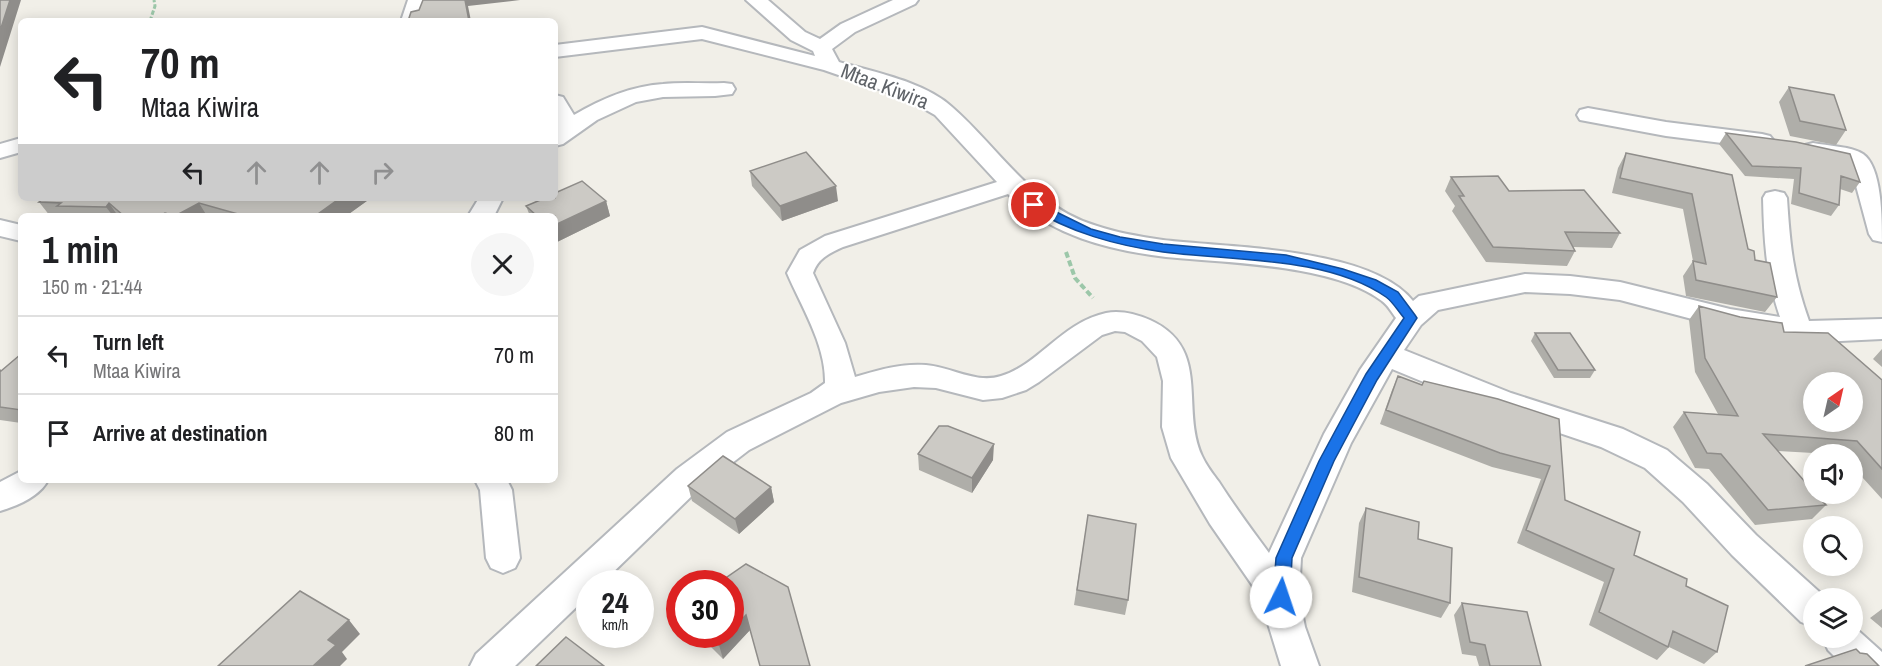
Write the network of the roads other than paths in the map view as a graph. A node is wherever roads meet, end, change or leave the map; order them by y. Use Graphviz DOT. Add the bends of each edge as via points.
graph roads {
  1 [pos="418,0"];
  2 [pos="756,0"];
  3 [pos="908,0"];
  4 [pos="412,18"];
  5 [pos="558,51"];
  6 [pos="826,56"];
  7 [pos="724,88"];
  8 [pos="558,108"];
  9 [pos="1588,115"];
  10 [pos="558,133"];
  11 [pos="558,136"];
  12 [pos="18,146"];
  13 [pos="0,151"];
  14 [pos="1015,185"];
  15 [pos="1775,198"];
  16 [pos="0,228"];
  17 [pos="18,232"];
  18 [pos="1882,234"];
  19 [pos="1411,318"];
  20 [pos="1882,329"];
  21 [pos="1809,331"];
  22 [pos="1387,355"];
  23 [pos="1846,355"];
  24 [pos="833,394"];
  25 [pos="27,483"];
  26 [pos="492,483"];
  27 [pos="0,498"];
  28 [pos="503,558"];
  29 [pos="1281,597"];
  30 [pos="1803,601"];
  31 [pos="1851,648"];
  32 [pos="489,666"];
  33 [pos="1300,666"];
  34 [pos="1870,666"];
  1 -- 4 [label="street"];
  2 -- 6 [label="street"];
  3 -- 6 [label="street" via="848,28"];
  5 -- 6 [label="street" via="702,33"];
  6 -- 14 [label="street, Mtaa Kiwira" via="943,110"];
  7 -- 11 [label="street" via="653,91 622,100"];
  8 -- 10 [label="street" via="562,115"];
  9 -- 18 [label="street" via="1854,158 1862,164"];
  12 -- 13 [label="street"];
  14 -- 19 [label="street, Mtaa Kiwira" via="1034,205 1087,232 1163,248 1286,259 1338,272 1393,295"];
  14 -- 24 [label="street" via="820,248 803,263 800,273 839,364 840,384"];
  15 -- 21 [label="street" via="1783,286"];
  16 -- 17 [label="street"];
  19 -- 21 [label="street" via="1430,303 1451,297 1536,284 1620,291 1730,319"];
  19 -- 22 [label="street"];
  20 -- 21 [label="street"];
  21 -- 23 [label="street"];
  22 -- 29 [label="street" via="1335,443 1309,499 1284,558"];
  22 -- 30 [label="street" via="1500,401 1612,438 1656,459"];
  24 -- 29 [label="street" via="893,377 927,376 983,390 1006,386 1082,334 1106,323 1124,322 1144,329 1159,339 1172,357 1179,385 1178,426 1186,456"];
  24 -- 32 [label="street" via="718,455"];
  25 -- 27 [label="street"];
  26 -- 28 [label="street"];
  29 -- 33 [label="street"];
  31 -- 34 [label="street"];
}
